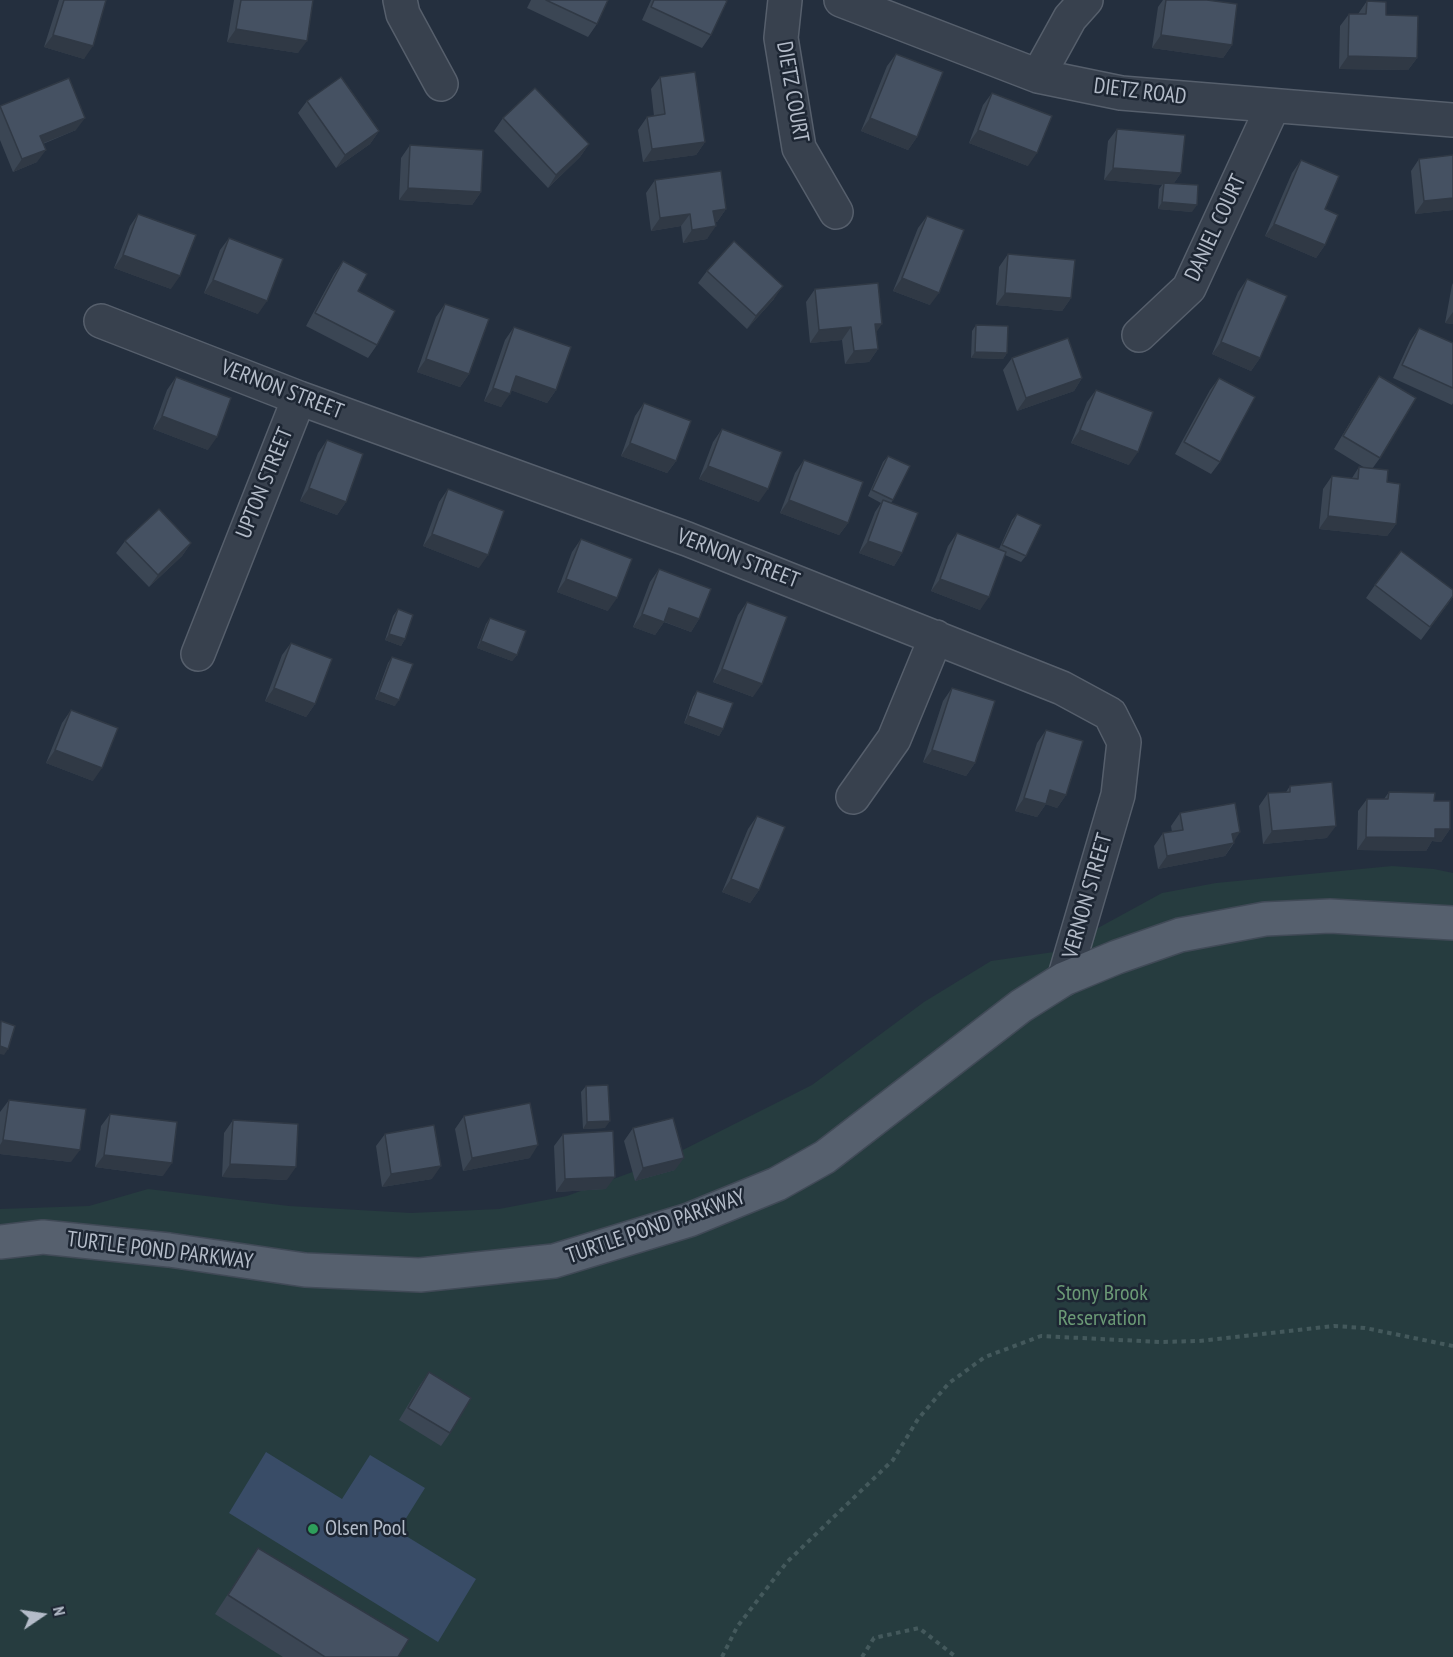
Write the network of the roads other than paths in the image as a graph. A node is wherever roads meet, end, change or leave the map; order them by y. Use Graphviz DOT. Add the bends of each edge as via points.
graph roads {
  1 [pos="400,0"];
  2 [pos="785,0"];
  3 [pos="841,0"];
  4 [pos="1086,0"];
  5 [pos="1038,76"];
  6 [pos="441,84"];
  7 [pos="1273,106"];
  8 [pos="1453,120"];
  9 [pos="836,212"];
  10 [pos="101,321"];
  11 [pos="1139,335"];
  12 [pos="299,398"];
  13 [pos="936,637"];
  14 [pos="198,654"];
  15 [pos="853,797"];
  16 [pos="1453,923"];
  17 [pos="1064,979"];
  18 [pos="0,1242"];
  1 -- 6 [label="street" via="403,14"];
  2 -- 9 [label="street, DIETZ COURT" via="780,38 799,148"];
  3 -- 5 [label="street, DIETZ ROAD"];
  4 -- 5 [label="street" via="1070,18"];
  5 -- 7 [label="street, DIETZ ROAD" via="1120,93"];
  7 -- 8 [label="street, DIETZ ROAD"];
  7 -- 11 [label="street, DANIEL COURT" via="1189,288"];
  10 -- 12 [label="street, VERNON STREET"];
  12 -- 13 [label="street, VERNON STREET" via="687,539"];
  12 -- 14 [label="street, UPTON STREET"];
  13 -- 15 [label="street" via="894,739"];
  13 -- 17 [label="street, VERNON STREET" via="1062,688 1110,714 1124,742 1118,795"];
  16 -- 17 [label="main road, TURTLE POND PARKWAY" via="1330,916 1265,919 1180,936"];
  17 -- 18 [label="main road, TURTLE POND PARKWAY" via="1021,1006 825,1157 777,1184 688,1220 554,1261 420,1275 305,1270 169,1250 44,1238"];
}
